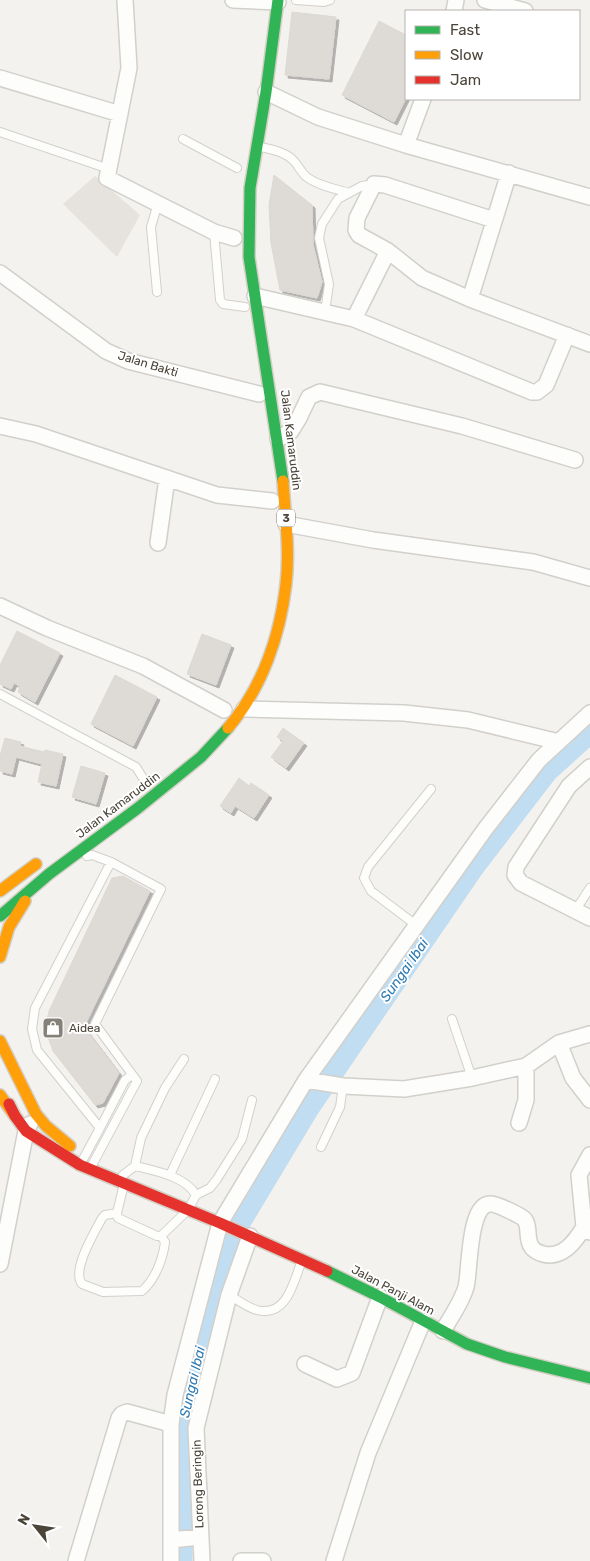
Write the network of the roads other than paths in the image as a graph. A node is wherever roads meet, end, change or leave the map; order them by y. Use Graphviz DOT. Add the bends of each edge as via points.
graph roads {
  1 [pos="125,0"];
  2 [pos="233,0"];
  3 [pos="296,0"];
  4 [pos="330,0"];
  5 [pos="484,0"];
  6 [pos="278,1"];
  7 [pos="260,5"];
  8 [pos="521,10"];
  9 [pos="0,78"];
  10 [pos="266,92"];
  11 [pos="422,100"];
  12 [pos="120,114"];
  13 [pos="0,132"];
  14 [pos="183,139"];
  15 [pos="406,145"];
  16 [pos="257,147"];
  17 [pos="238,163"];
  18 [pos="109,169"];
  19 [pos="506,181"];
  20 [pos="236,182"];
  21 [pos="374,184"];
  22 [pos="349,193"];
  23 [pos="590,198"];
  24 [pos="158,204"];
  25 [pos="496,212"];
  26 [pos="214,232"];
  27 [pos="236,243"];
  28 [pos="388,251"];
  29 [pos="0,274"];
  30 [pos="157,292"];
  31 [pos="470,299"];
  32 [pos="250,301"];
  33 [pos="325,312"];
  34 [pos="354,319"];
  35 [pos="567,335"];
  36 [pos="590,344"];
  37 [pos="259,394"];
  38 [pos="263,423"];
  39 [pos="0,426"];
  40 [pos="278,439"];
  41 [pos="575,460"];
  42 [pos="167,478"];
  43 [pos="272,500"];
  44 [pos="286,524"];
  45 [pos="158,543"];
  46 [pos="590,578"];
  47 [pos="0,606"];
  48 [pos="0,694"];
  49 [pos="224,709"];
  50 [pos="244,709"];
  51 [pos="590,713"];
  52 [pos="558,742"];
  53 [pos="590,767"];
  54 [pos="145,783"];
  55 [pos="431,789"];
  56 [pos="46,857"];
  57 [pos="66,862"];
  58 [pos="111,862"];
  59 [pos="48,874"];
  60 [pos="590,888"];
  61 [pos="0,891"];
  62 [pos="575,911"];
  63 [pos="0,916"];
  64 [pos="590,918"];
  65 [pos="416,925"];
  66 [pos="0,957"];
  67 [pos="452,1019"];
  68 [pos="590,1034"];
  69 [pos="0,1041"];
  70 [pos="559,1043"];
  71 [pos="184,1059"];
  72 [pos="526,1066"];
  73 [pos="132,1075"];
  74 [pos="472,1078"];
  75 [pos="215,1079"];
  76 [pos="307,1080"];
  77 [pos="0,1085"];
  78 [pos="342,1086"];
  79 [pos="0,1095"];
  80 [pos="252,1100"];
  81 [pos="590,1100"];
  82 [pos="36,1114"];
  83 [pos="14,1116"];
  84 [pos="519,1123"];
  85 [pos="100,1128"];
  86 [pos="26,1131"];
  87 [pos="321,1148"];
  88 [pos="590,1155"];
  89 [pos="88,1162"];
  90 [pos="136,1166"];
  91 [pos="170,1175"];
  92 [pos="123,1179"];
  93 [pos="196,1196"];
  94 [pos="188,1210"];
  95 [pos="117,1213"];
  96 [pos="220,1223"];
  97 [pos="587,1230"];
  98 [pos="161,1236"];
  99 [pos="250,1236"];
  100 [pos="302,1259"];
  101 [pos="0,1264"];
  102 [pos="229,1295"];
  103 [pos="380,1296"];
  104 [pos="422,1321"];
  105 [pos="443,1331"];
  106 [pos="305,1364"];
  107 [pos="590,1378"];
  108 [pos="171,1424"];
  109 [pos="196,1538"];
  110 [pos="173,1540"];
  111 [pos="76,1561"];
  112 [pos="171,1561"];
  113 [pos="202,1561"];
  114 [pos="241,1561"];
  115 [pos="263,1561"];
  116 [pos="334,1561"];
  1 -- 12 [label="street" via="129,68"];
  2 -- 7 [label="street"];
  3 -- 4 [label="lane"];
  5 -- 8 [label="street"];
  6 -- 7 [label="street"];
  6 -- 10 [label="main road, Jalan Kamaruddin / 3"];
  9 -- 12 [label="street"];
  10 -- 15 [label="street" via="318,117"];
  10 -- 16 [label="main road, Jalan Kamaruddin / 3"];
  11 -- 15 [label="street"];
  12 -- 18 [label="street"];
  13 -- 18 [label="lane"];
  14 -- 17 [label="lane"];
  15 -- 19 [label="street"];
  16 -- 22 [label="lane" via="284,154 309,180"];
  16 -- 32 [label="main road, Jalan Kamaruddin / 3" via="250,188"];
  17 -- 20 [label="main road"];
  18 -- 24 [label="street" via="107,178"];
  19 -- 23 [label="street"];
  19 -- 25 [label="street"];
  21 -- 22 [label="lane"];
  21 -- 25 [label="street"];
  21 -- 28 [label="street" via="357,218 356,230 359,235"];
  22 -- 33 [label="lane" via="338,199 322,224 319,238 329,284"];
  24 -- 26 [label="street"];
  24 -- 30 [label="lane" via="151,227"];
  25 -- 31 [label="street"];
  26 -- 27 [label="street"];
  26 -- 32 [label="lane" via="220,300 223,304"];
  27 -- 32 [label="main road, Jalan Kamaruddin / 3"];
  28 -- 31 [label="street" via="422,278"];
  28 -- 34 [label="street"];
  29 -- 37 [label="street, Jalan Bakti" via="106,351 128,361"];
  31 -- 35 [label="street"];
  32 -- 33 [label="street"];
  32 -- 37 [label="main road, Jalan Kamaruddin / 3"];
  32 -- 40 [label="main road, Jalan Kamaruddin / 3"];
  33 -- 34 [label="street"];
  34 -- 35 [label="street" via="532,392 546,385"];
  35 -- 36 [label="street"];
  37 -- 38 [label="main road, Jalan Kamaruddin / 3"];
  39 -- 42 [label="street" via="36,434"];
  40 -- 41 [label="street" via="291,431 309,397 320,392 462,426"];
  40 -- 44 [label="main road, Jalan Kamaruddin / 3"];
  42 -- 43 [label="street" via="217,495"];
  42 -- 45 [label="street"];
  44 -- 46 [label="street" via="373,540 533,562"];
  44 -- 50 [label="main road, Jalan Kamaruddin / 3" via="286,584 278,623 269,658"];
  47 -- 49 [label="street" via="143,666"];
  48 -- 54 [label="lane" via="136,767"];
  50 -- 52 [label="street" via="404,713 468,720"];
  50 -- 57 [label="main road, Jalan Kamaruddin / 3" via="202,757"];
  51 -- 52 [label="street"];
  52 -- 65 [label="street" via="539,760 492,820"];
  53 -- 62 [label="street" via="569,786 516,867 515,875 521,884"];
  55 -- 65 [label="lane" via="368,867 364,878 371,891"];
  56 -- 61 [label="main road"];
  57 -- 58 [label="lane" via="92,855"];
  57 -- 59 [label="main road, Jalan Kamaruddin / 3"];
  58 -- 73 [label="lane" via="161,889 95,1024"];
  58 -- 85 [label="lane" via="35,1008 32,1029 37,1050"];
  59 -- 63 [label="main road, Jalan Kamaruddin / 3"];
  59 -- 66 [label="main road" via="21,906 9,927"];
  60 -- 62 [label="lane"];
  62 -- 64 [label="street"];
  65 -- 76 [label="street"];
  67 -- 74 [label="lane"];
  68 -- 70 [label="street"];
  69 -- 82 [label="main road, Jalan Panji Alam"];
  70 -- 72 [label="street"];
  70 -- 81 [label="street" via="573,1078"];
  71 -- 90 [label="lane" via="165,1088 141,1138"];
  72 -- 74 [label="street"];
  72 -- 84 [label="street" via="526,1100"];
  73 -- 85 [label="lane" via="125,1080"];
  73 -- 89 [label="lane" via="137,1081"];
  74 -- 78 [label="street" via="404,1089"];
  75 -- 91 [label="lane"];
  76 -- 78 [label="street"];
  76 -- 96 [label="street"];
  77 -- 83 [label="main road, Jalan Panji Alam"];
  78 -- 87 [label="lane" via="340,1108"];
  79 -- 83 [label="main road"];
  80 -- 93 [label="lane" via="242,1139 210,1188"];
  82 -- 86 [label="street"];
  82 -- 89 [label="main road, Jalan Panji Alam"];
  83 -- 86 [label="main road, Jalan Panji Alam"];
  85 -- 89 [label="lane"];
  86 -- 89 [label="main road, Jalan Panji Alam"];
  86 -- 101 [label="street"];
  88 -- 97 [label="street" via="579,1174"];
  89 -- 92 [label="main road, Jalan Panji Alam"];
  90 -- 91 [label="lane"];
  90 -- 92 [label="lane"];
  91 -- 93 [label="lane"];
  92 -- 94 [label="main road, Jalan Panji Alam"];
  92 -- 95 [label="lane"];
  93 -- 94 [label="lane"];
  94 -- 96 [label="main road, Jalan Panji Alam"];
  94 -- 98 [label="lane"];
  95 -- 98 [label="lane" via="118,1218"];
  95 -- 98 [label="lane" via="102,1218 80,1264 82,1284 103,1292 142,1290 151,1283 160,1260 165,1242"];
  96 -- 99 [label="main road, Jalan Panji Alam"];
  96 -- 108 [label="street" via="175,1395"];
  97 -- 105 [label="street" via="562,1252 550,1256 530,1245 523,1218 492,1203 486,1204 471,1235 466,1290"];
  99 -- 100 [label="main road, Jalan Panji Alam"];
  99 -- 102 [label="street, Lorong Beringin"];
  100 -- 102 [label="lane" via="288,1296 282,1305 270,1312 256,1310"];
  100 -- 103 [label="main road, Jalan Panji Alam"];
  102 -- 109 [label="street, Lorong Beringin" via="196,1428"];
  103 -- 104 [label="main road, Jalan Panji Alam"];
  103 -- 106 [label="street" via="352,1373 337,1379"];
  104 -- 105 [label="main road, Jalan Panji Alam"];
  104 -- 116 [label="street" via="368,1453"];
  105 -- 107 [label="main road, Jalan Panji Alam" via="505,1357"];
  108 -- 110 [label="street"];
  108 -- 111 [label="street" via="127,1412 119,1418"];
  109 -- 110 [label="street"];
  109 -- 113 [label="street, Lorong Beringin"];
  110 -- 112 [label="street"];
  114 -- 115 [label="street"];
}
